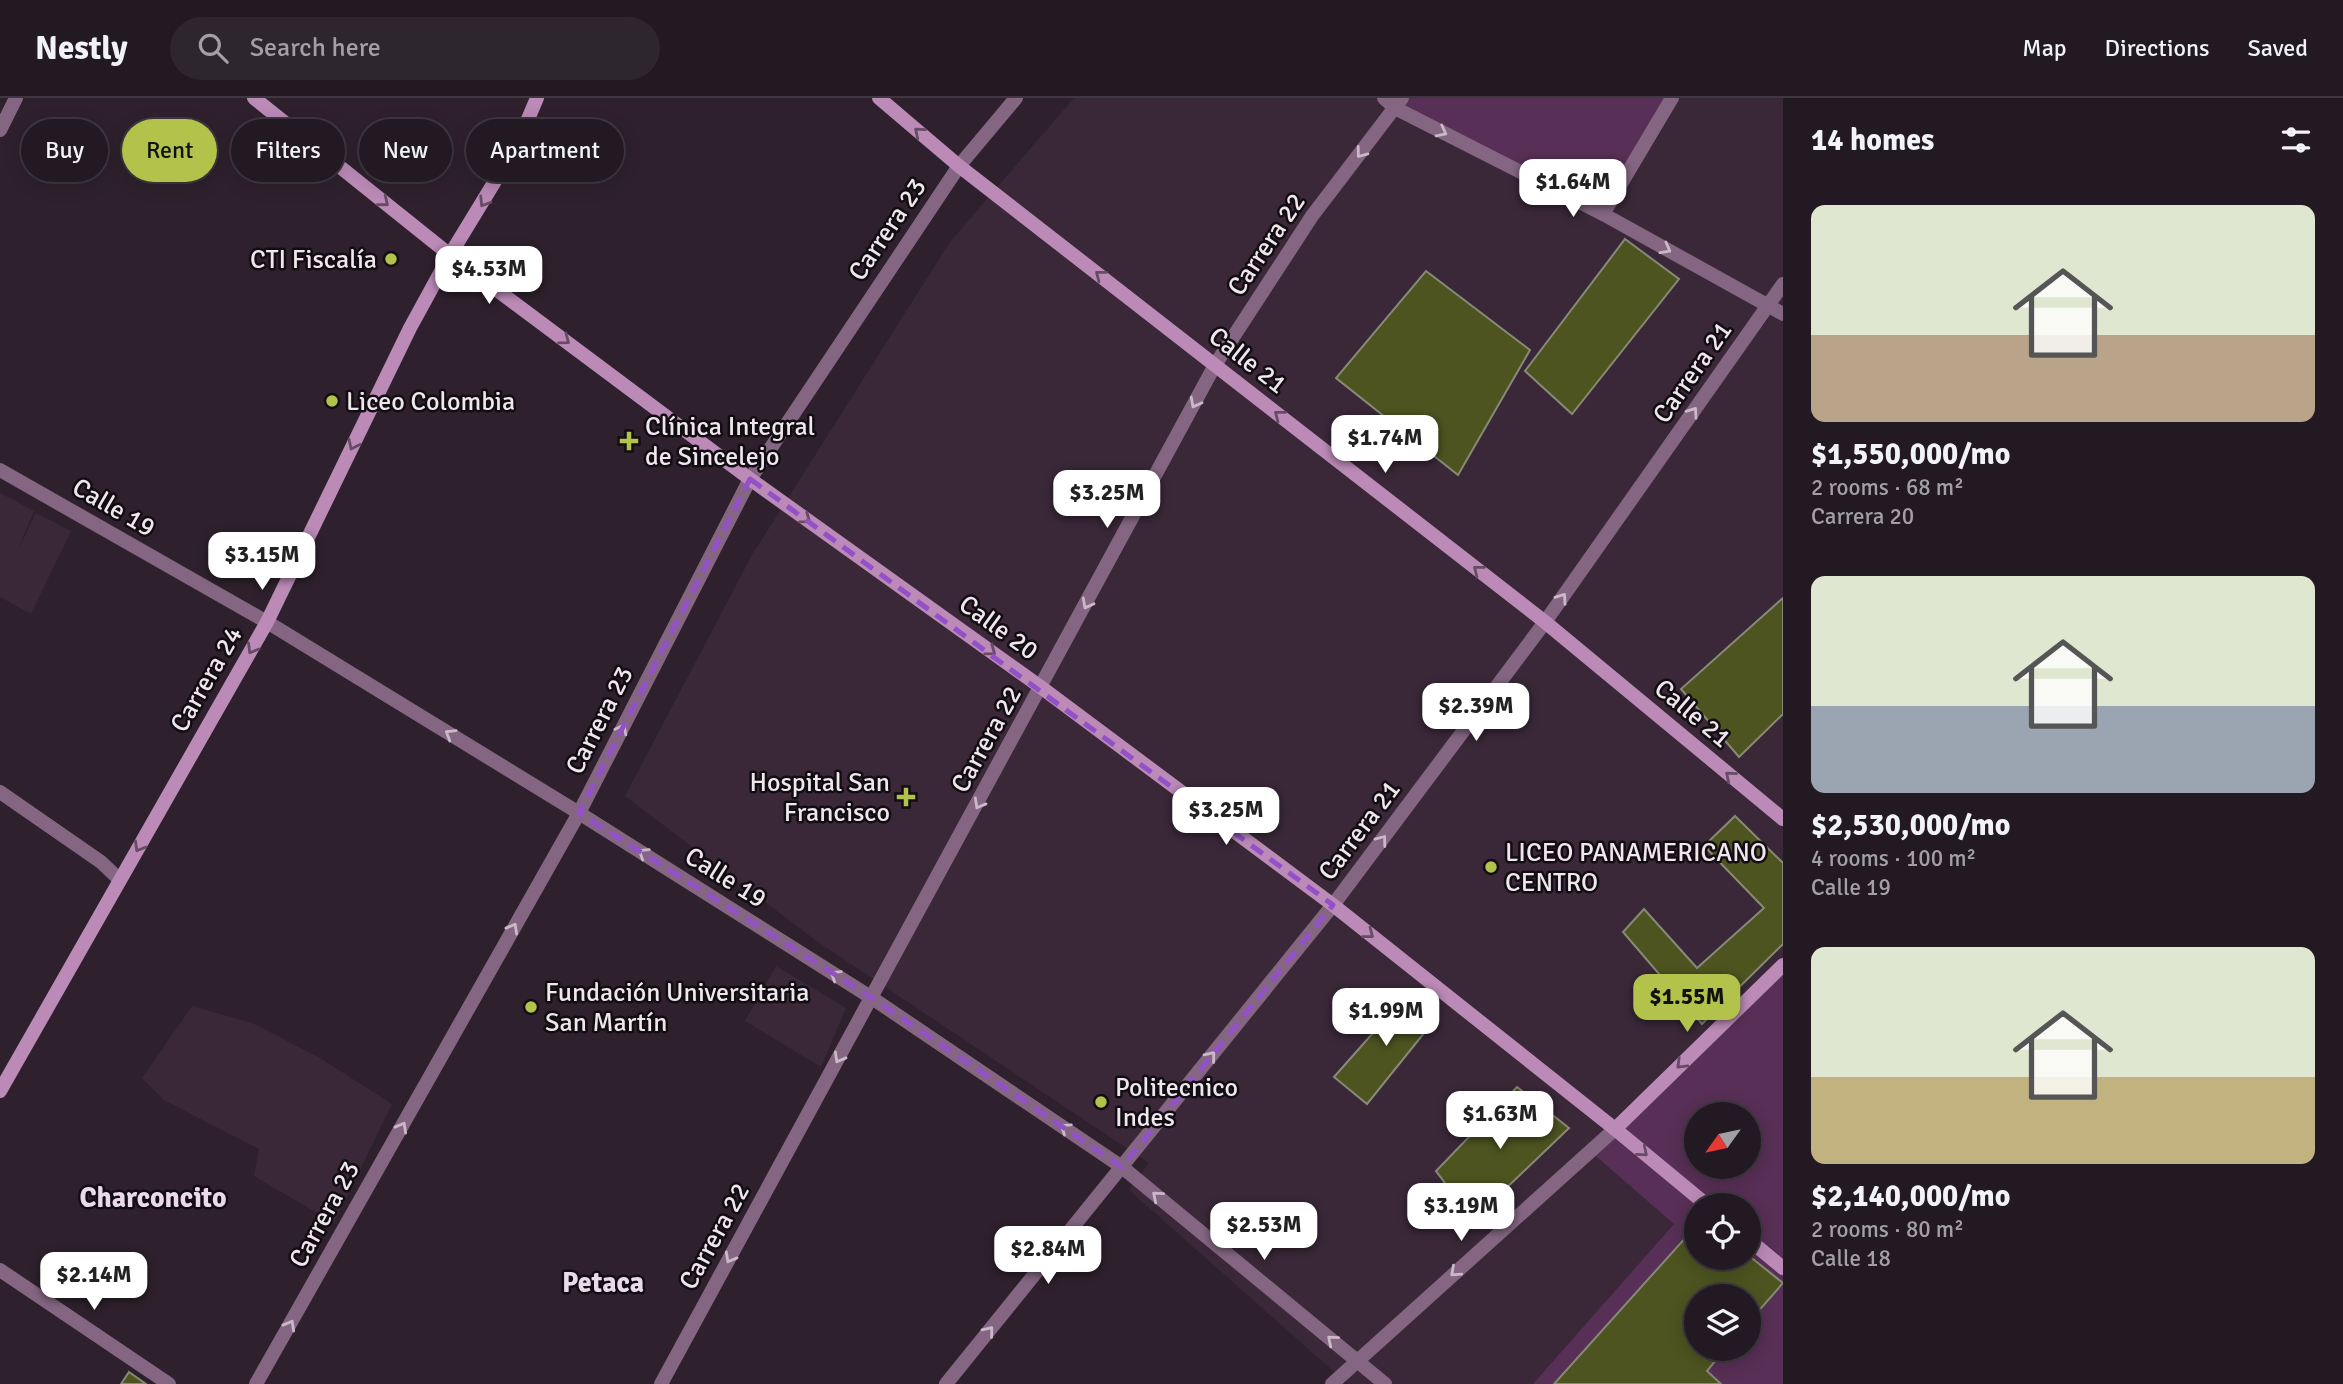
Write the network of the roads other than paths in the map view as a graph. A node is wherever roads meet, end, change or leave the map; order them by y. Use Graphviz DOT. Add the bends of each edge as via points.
graph roads {
  1 [pos="16,98"];
  2 [pos="254,98"];
  3 [pos="879,98"];
  4 [pos="1016,98"];
  5 [pos="1672,98"];
  6 [pos="532,100"];
  7 [pos="1393,101"];
  8 [pos="0,130"];
  9 [pos="959,166"];
  10 [pos="1603,214"];
  11 [pos="450,254"];
  12 [pos="1783,284"];
  13 [pos="1768,305"];
  14 [pos="1783,314"];
  15 [pos="1216,365"];
  16 [pos="0,470"];
  17 [pos="750,479"];
  18 [pos="267,622"];
  19 [pos="1545,622"];
  20 [pos="1042,688"];
  21 [pos="0,792"];
  22 [pos="579,813"];
  23 [pos="1783,819"];
  24 [pos="120,880"];
  25 [pos="1333,905"];
  26 [pos="1783,965"];
  27 [pos="872,998"];
  28 [pos="0,1091"];
  29 [pos="1615,1129"];
  30 [pos="1122,1167"];
  31 [pos="1692,1193"];
  32 [pos="1761,1250"];
  33 [pos="1783,1268"];
  34 [pos="0,1270"];
  35 [pos="1357,1361"];
  36 [pos="169,1384"];
  37 [pos="256,1384"];
  38 [pos="661,1384"];
  39 [pos="947,1384"];
  40 [pos="1332,1384"];
  41 [pos="1385,1384"];
  1 -- 8 [label="street"];
  2 -- 11 [label="main road, Calle 20, one-way"];
  9 -- 3 [label="main road, Calle 21, one-way"];
  4 -- 9 [label="street, Carrera 23"];
  5 -- 10 [label="street"];
  6 -- 11 [label="main road, Carrera 24, one-way" via="511,156"];
  7 -- 10 [label="street, one-way"];
  7 -- 15 [label="street, Carrera 22, one-way"];
  15 -- 9 [label="main road, Calle 21, one-way"];
  9 -- 17 [label="street, Carrera 23"];
  10 -- 13 [label="street, one-way"];
  11 -- 17 [label="main road, Calle 20, one-way"];
  11 -- 18 [label="main road, Carrera 24, one-way"];
  12 -- 13 [label="street, Carrera 21"];
  13 -- 14 [label="street"];
  19 -- 13 [label="street, Carrera 21, one-way"];
  19 -- 15 [label="main road, Calle 21, one-way"];
  15 -- 20 [label="street, Carrera 22, one-way"];
  16 -- 18 [label="street, Calle 19"];
  17 -- 20 [label="main road, Calle 20, one-way"];
  22 -- 17 [label="street, Carrera 23, one-way"];
  22 -- 18 [label="street, Calle 19, one-way"];
  18 -- 24 [label="main road, Carrera 24, one-way"];
  23 -- 19 [label="main road, Calle 21, one-way"];
  25 -- 19 [label="street, Carrera 21, one-way"];
  20 -- 25 [label="main road, Calle 20"];
  20 -- 27 [label="street, Carrera 22, one-way"];
  21 -- 24 [label="street"];
  27 -- 22 [label="street, Calle 19, one-way"];
  37 -- 22 [label="street, Carrera 23, one-way"];
  24 -- 28 [label="main road, Carrera 24"];
  25 -- 29 [label="main road, Calle 20, one-way"];
  30 -- 25 [label="street, Carrera 21, one-way"];
  26 -- 29 [label="main road, one-way"];
  30 -- 27 [label="street, Calle 19, one-way"];
  27 -- 38 [label="street, Carrera 22, one-way"];
  29 -- 31 [label="main road, Calle 20, one-way"];
  29 -- 35 [label="street, one-way"];
  35 -- 30 [label="street, Calle 19, one-way"];
  39 -- 30 [label="street, Carrera 21, one-way"];
  32 -- 33 [label="main road"];
  34 -- 36 [label="street"];
  35 -- 40 [label="street"];
  35 -- 41 [label="street, Calle 19"];
}
